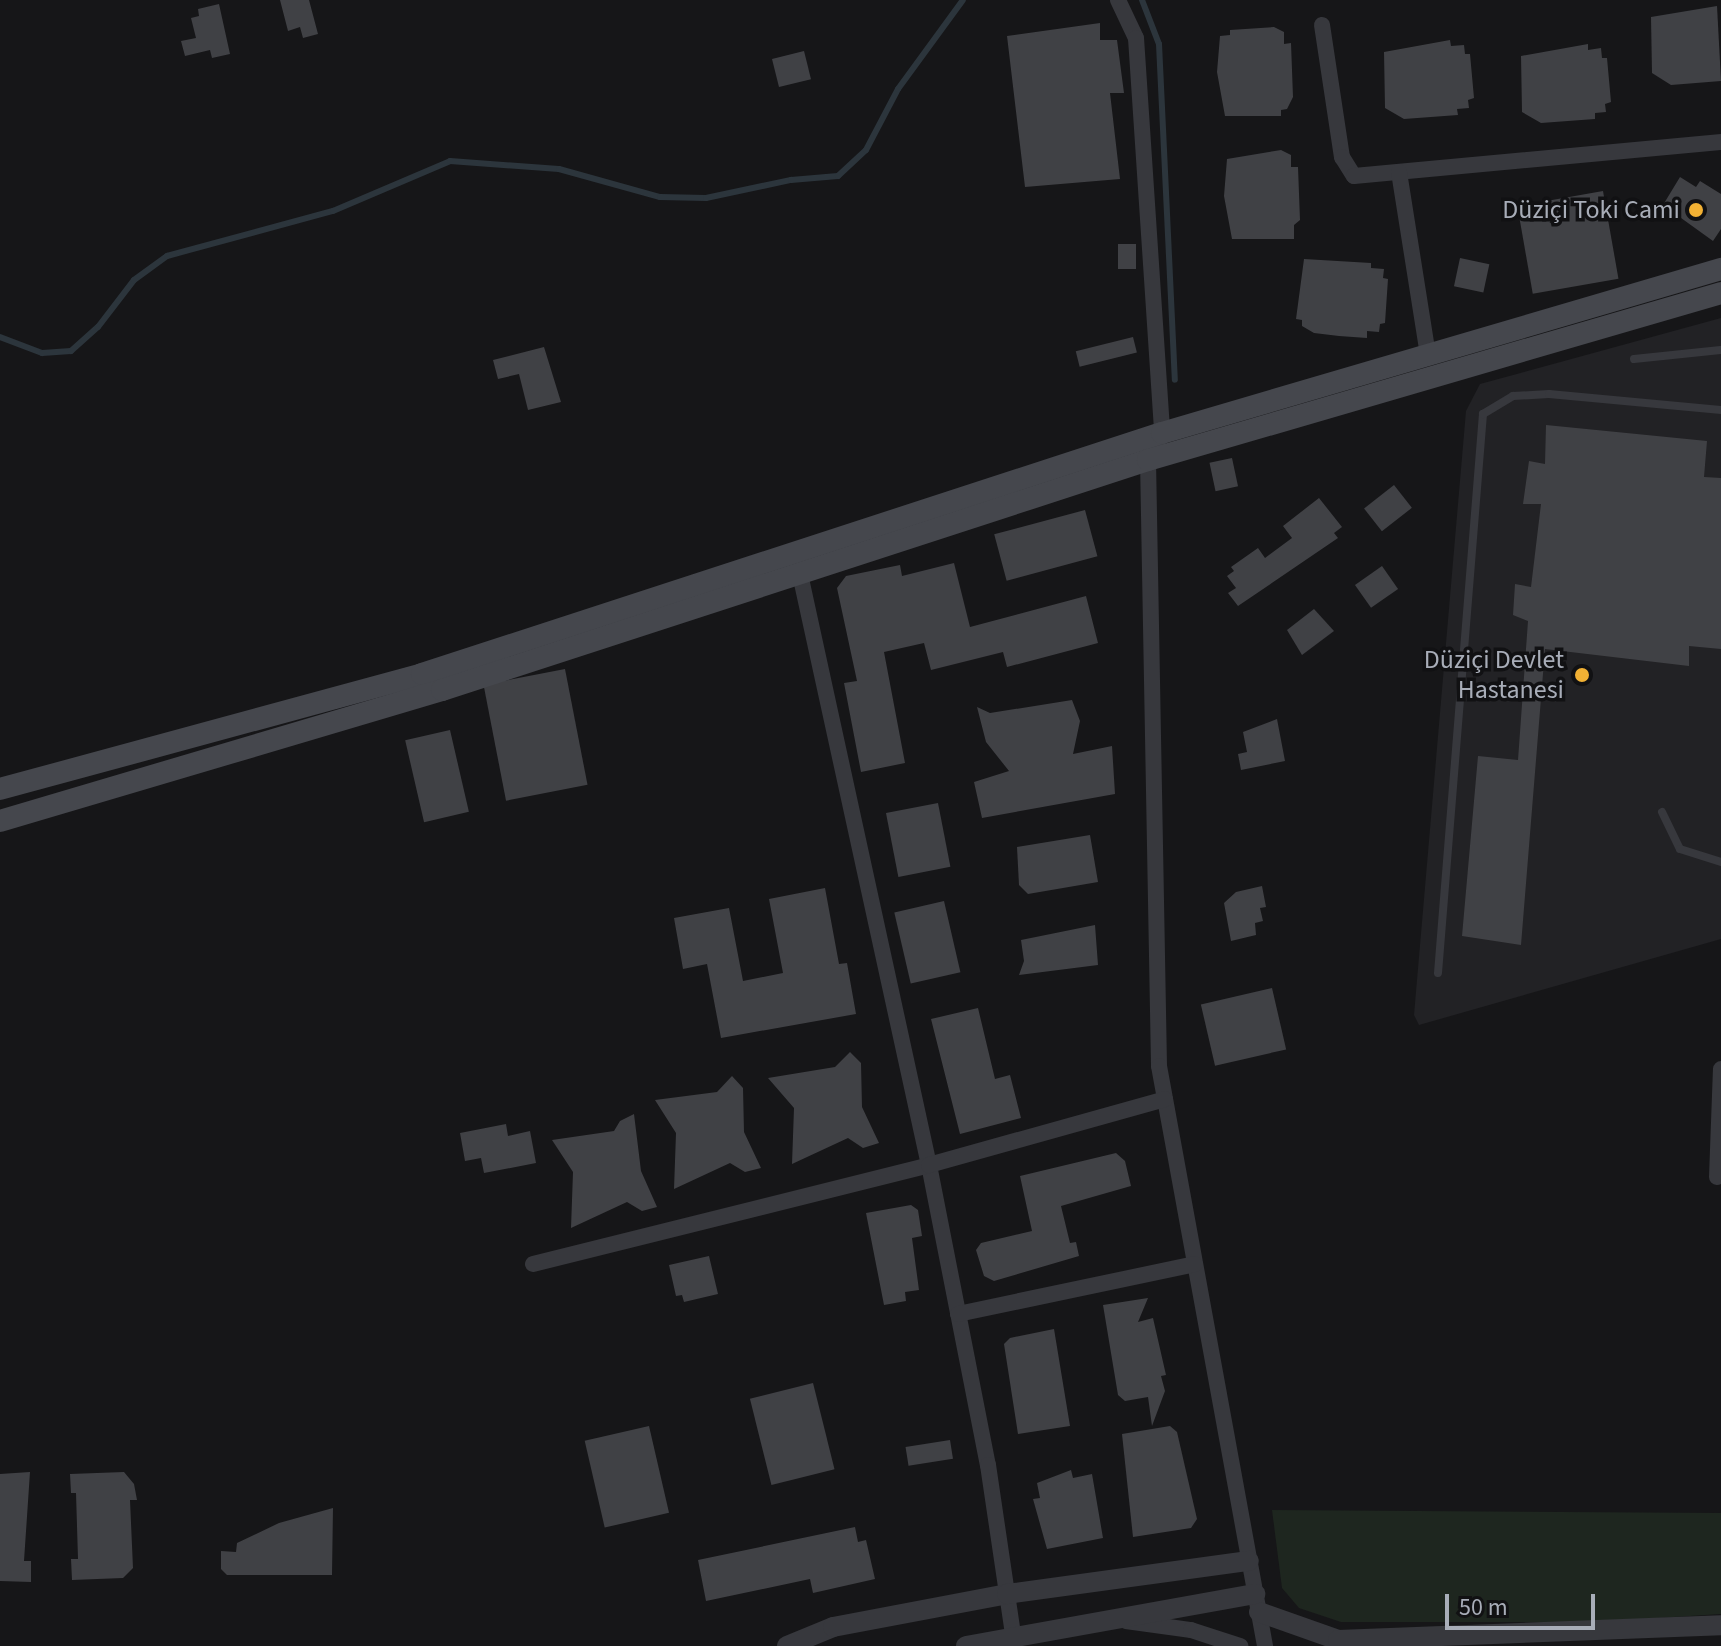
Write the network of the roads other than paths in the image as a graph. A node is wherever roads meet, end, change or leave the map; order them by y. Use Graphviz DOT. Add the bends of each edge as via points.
graph roads {
  1 [pos="1118,0"];
  2 [pos="1322,25"];
  3 [pos="1721,142"];
  4 [pos="1399,172"];
  5 [pos="1721,269"];
  6 [pos="1721,293"];
  7 [pos="1721,350"];
  8 [pos="1428,355"];
  9 [pos="1634,359"];
  10 [pos="1721,410"];
  11 [pos="1162,433"];
  12 [pos="1148,460"];
  13 [pos="800,574"];
  14 [pos="0,789"];
  15 [pos="1662,812"];
  16 [pos="0,821"];
  17 [pos="1721,862"];
  18 [pos="1438,973"];
  19 [pos="1721,1069"];
  20 [pos="1165,1099"];
  21 [pos="929,1165"];
  22 [pos="1717,1177"];
  23 [pos="533,1264"];
  24 [pos="1195,1264"];
  25 [pos="958,1314"];
  26 [pos="1249,1561"];
  27 [pos="1007,1594"];
  28 [pos="1257,1603"];
  29 [pos="1108,1618"];
  30 [pos="1721,1625"];
  31 [pos="1013,1634"];
  32 [pos="787,1646"];
  33 [pos="966,1646"];
  34 [pos="1240,1646"];
  35 [pos="1265,1646"];
  1 -- 11 [label="street" via="1136,38"];
  2 -- 4 [label="street" via="1342,157 1354,176"];
  3 -- 4 [label="street"];
  4 -- 8 [label="street"];
  5 -- 8 [label="main road"];
  6 -- 12 [label="main road"];
  7 -- 9 [label="lane"];
  8 -- 11 [label="main road"];
  10 -- 18 [label="lane" via="1549,394 1513,396 1483,414"];
  11 -- 12 [label="street"];
  11 -- 14 [label="main road" via="422,674"];
  12 -- 13 [label="main road"];
  12 -- 20 [label="street" via="1159,1066"];
  13 -- 16 [label="main road" via="442,690"];
  13 -- 21 [label="street"];
  15 -- 17 [label="lane" via="1680,849"];
  19 -- 22 [label="street"];
  20 -- 21 [label="street"];
  20 -- 24 [label="street"];
  21 -- 23 [label="street"];
  21 -- 25 [label="street"];
  24 -- 25 [label="street"];
  24 -- 26 [label="street"];
  25 -- 27 [label="street"];
  26 -- 27 [label="street"];
  26 -- 28 [label="street"];
  27 -- 31 [label="street"];
  27 -- 32 [label="street" via="833,1627"];
  28 -- 29 [label="street"];
  28 -- 30 [label="street" via="1338,1640"];
  28 -- 35 [label="street"];
  29 -- 31 [label="street"];
  29 -- 34 [label="street" via="1191,1630"];
  31 -- 33 [label="street"];
}
